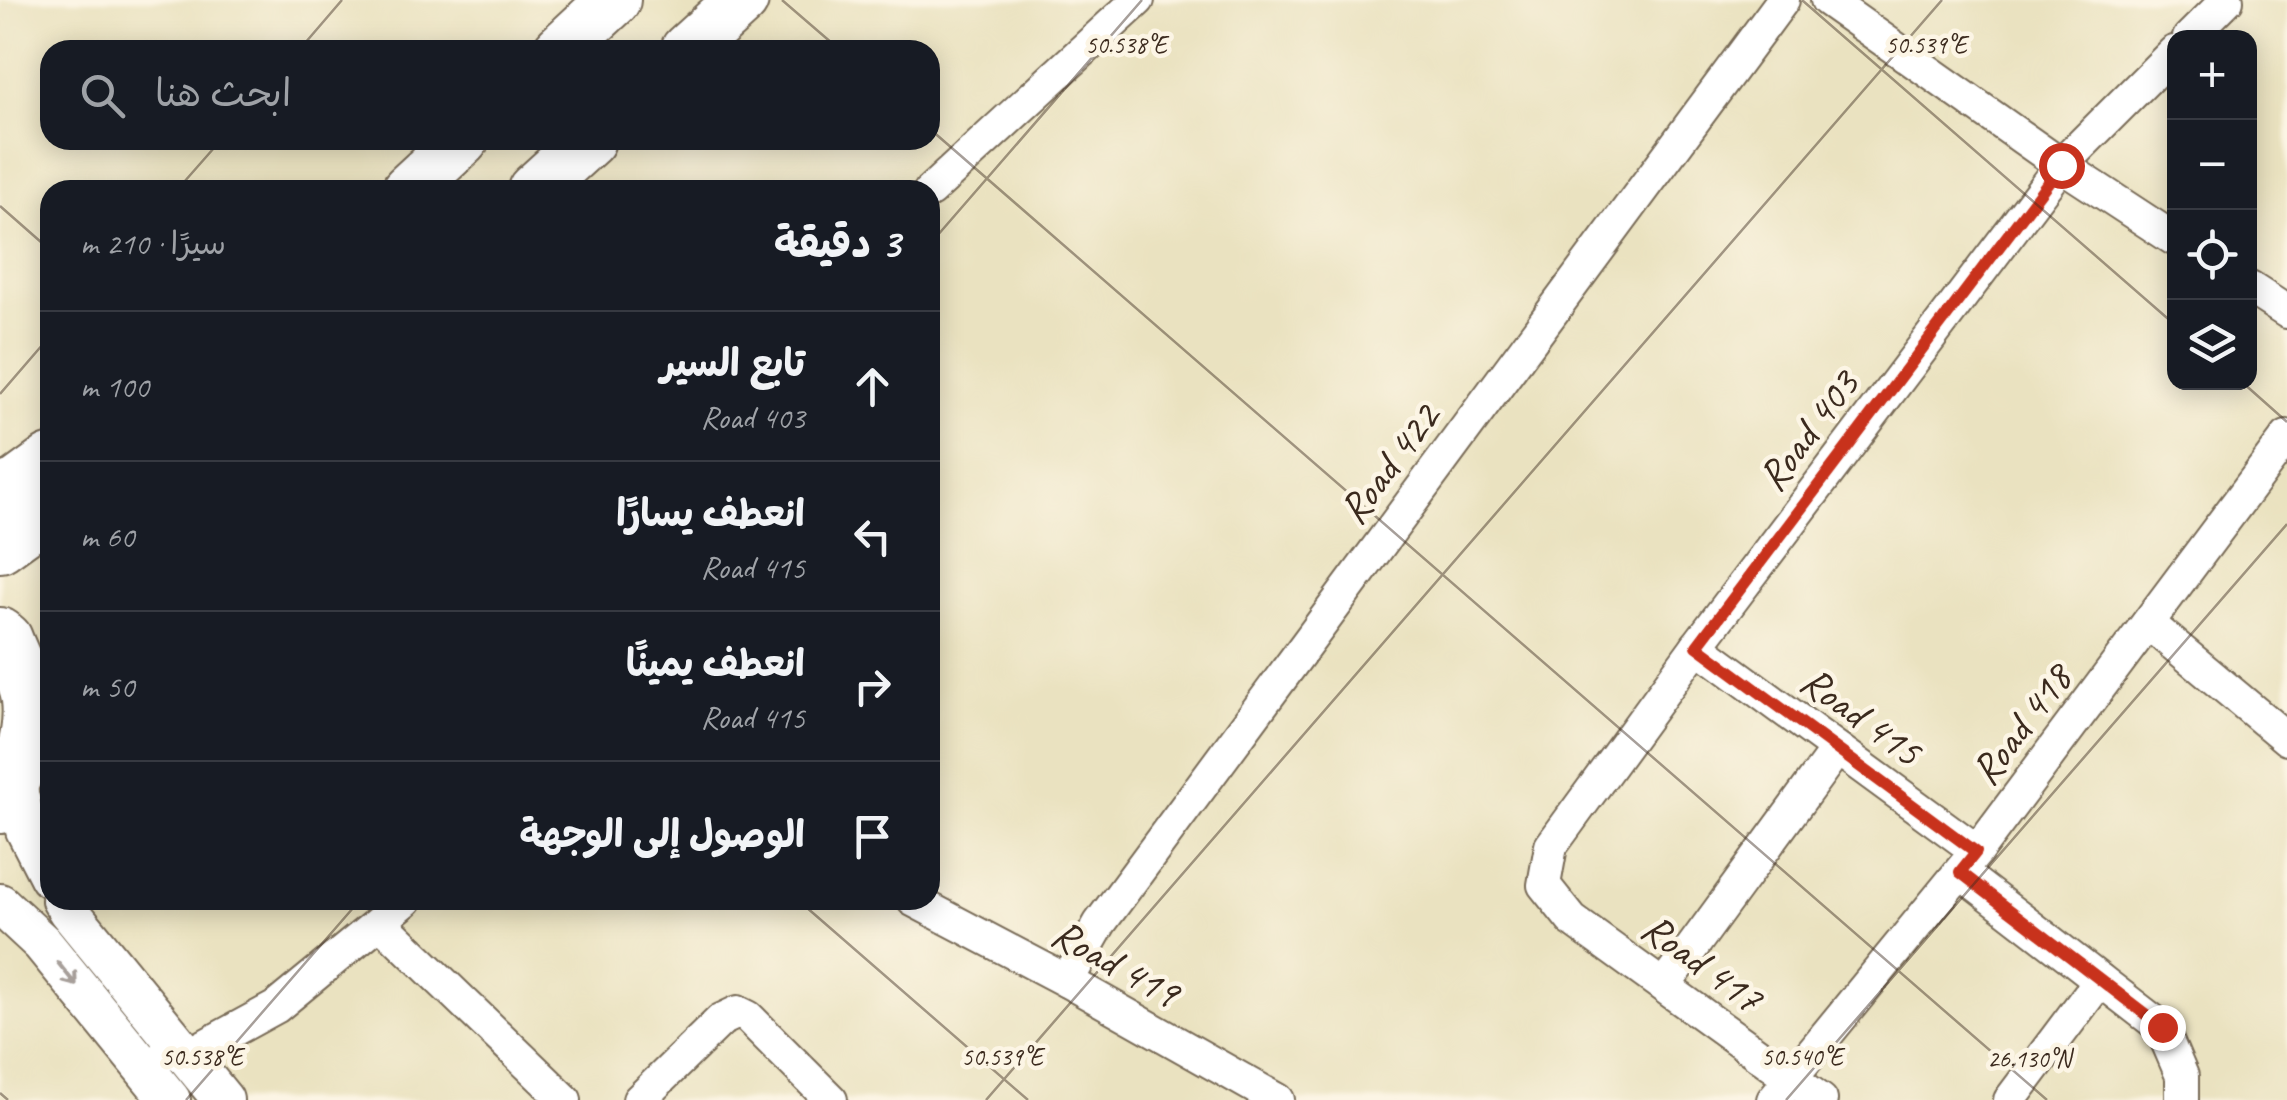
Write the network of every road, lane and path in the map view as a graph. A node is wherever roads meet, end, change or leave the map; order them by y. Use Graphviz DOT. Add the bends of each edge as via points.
graph roads {
  1 [pos="614,0"];
  2 [pos="742,0"];
  3 [pos="1138,0"];
  4 [pos="1783,0"];
  5 [pos="1827,0"];
  6 [pos="2227,0"];
  7 [pos="2198,30"];
  8 [pos="571,40"];
  9 [pos="699,40"];
  10 [pos="2167,59"];
  11 [pos="451,150"];
  12 [pos="578,150"];
  13 [pos="2061,165"];
  14 [pos="419,180"];
  15 [pos="545,180"];
  16 [pos="940,182"];
  17 [pos="2167,234"];
  18 [pos="2257,293"];
  19 [pos="2287,312"];
  20 [pos="2287,438"];
  21 [pos="40,469"];
  22 [pos="0,491"];
  23 [pos="40,517"];
  24 [pos="0,546"];
  25 [pos="2148,623"];
  26 [pos="0,634"];
  27 [pos="1697,646"];
  28 [pos="39,683"];
  29 [pos="2287,740"];
  30 [pos="1836,749"];
  31 [pos="8,793"];
  32 [pos="40,857"];
  33 [pos="1968,862"];
  34 [pos="1544,884"];
  35 [pos="0,904"];
  36 [pos="68,910"];
  37 [pos="394,910"];
  38 [pos="932,910"];
  39 [pos="380,922"];
  40 [pos="2100,980"];
  41 [pos="1067,982"];
  42 [pos="1664,986"];
  43 [pos="124,1044"];
  44 [pos="186,1056"];
  45 [pos="1781,1089"];
  46 [pos="1272,1099"];
  47 [pos="170,1100"];
  48 [pos="223,1100"];
  49 [pos="565,1100"];
  50 [pos="639,1100"];
  51 [pos="831,1100"];
  52 [pos="1821,1100"];
  53 [pos="2010,1100"];
  54 [pos="2182,1100"];
  1 -- 8 [label="main road"];
  2 -- 9 [label="main road"];
  3 -- 16 [label="street"];
  4 -- 41 [label="street, Road 422" via="1100,923"];
  5 -- 13 [label="street"];
  6 -- 7 [label="street"];
  10 -- 13 [label="street, Road 403"];
  11 -- 14 [label="main road"];
  12 -- 15 [label="main road"];
  13 -- 17 [label="street"];
  13 -- 27 [label="street, Road 403"];
  18 -- 19 [label="street"];
  20 -- 25 [label="street, Road 418"];
  21 -- 22 [label="main road"];
  23 -- 24 [label="main road"];
  25 -- 29 [label="street"];
  25 -- 33 [label="street, Road 418"];
  26 -- 28 [label="main road"];
  27 -- 30 [label="street, Road 415"];
  27 -- 34 [label="street, Road 403" via="1551,846"];
  28 -- 31 [label="main road"];
  30 -- 33 [label="street, Road 415"];
  30 -- 42 [label="street"];
  31 -- 32 [label="street"];
  33 -- 40 [label="street, Road 415"];
  33 -- 45 [label="street, Road 418"];
  34 -- 42 [label="street, Road 417" via="1572,920"];
  35 -- 43 [label="street, one-way" via="42,943"];
  36 -- 44 [label="street"];
  37 -- 39 [label="street"];
  38 -- 41 [label="street, Road 419"];
  39 -- 44 [label="street" via="276,1006"];
  39 -- 49 [label="street"];
  40 -- 53 [label="street"];
  40 -- 54 [label="street, Road 415" via="2162,1027 2182,1076"];
  41 -- 46 [label="street, Road 419"];
  42 -- 45 [label="street, Road 417"];
  43 -- 44 [label="street"];
  43 -- 47 [label="street"];
  44 -- 48 [label="street"];
  45 -- 52 [label="street, Road 417"];
  50 -- 51 [label="street" via="721,1020 738,1012"];
}
